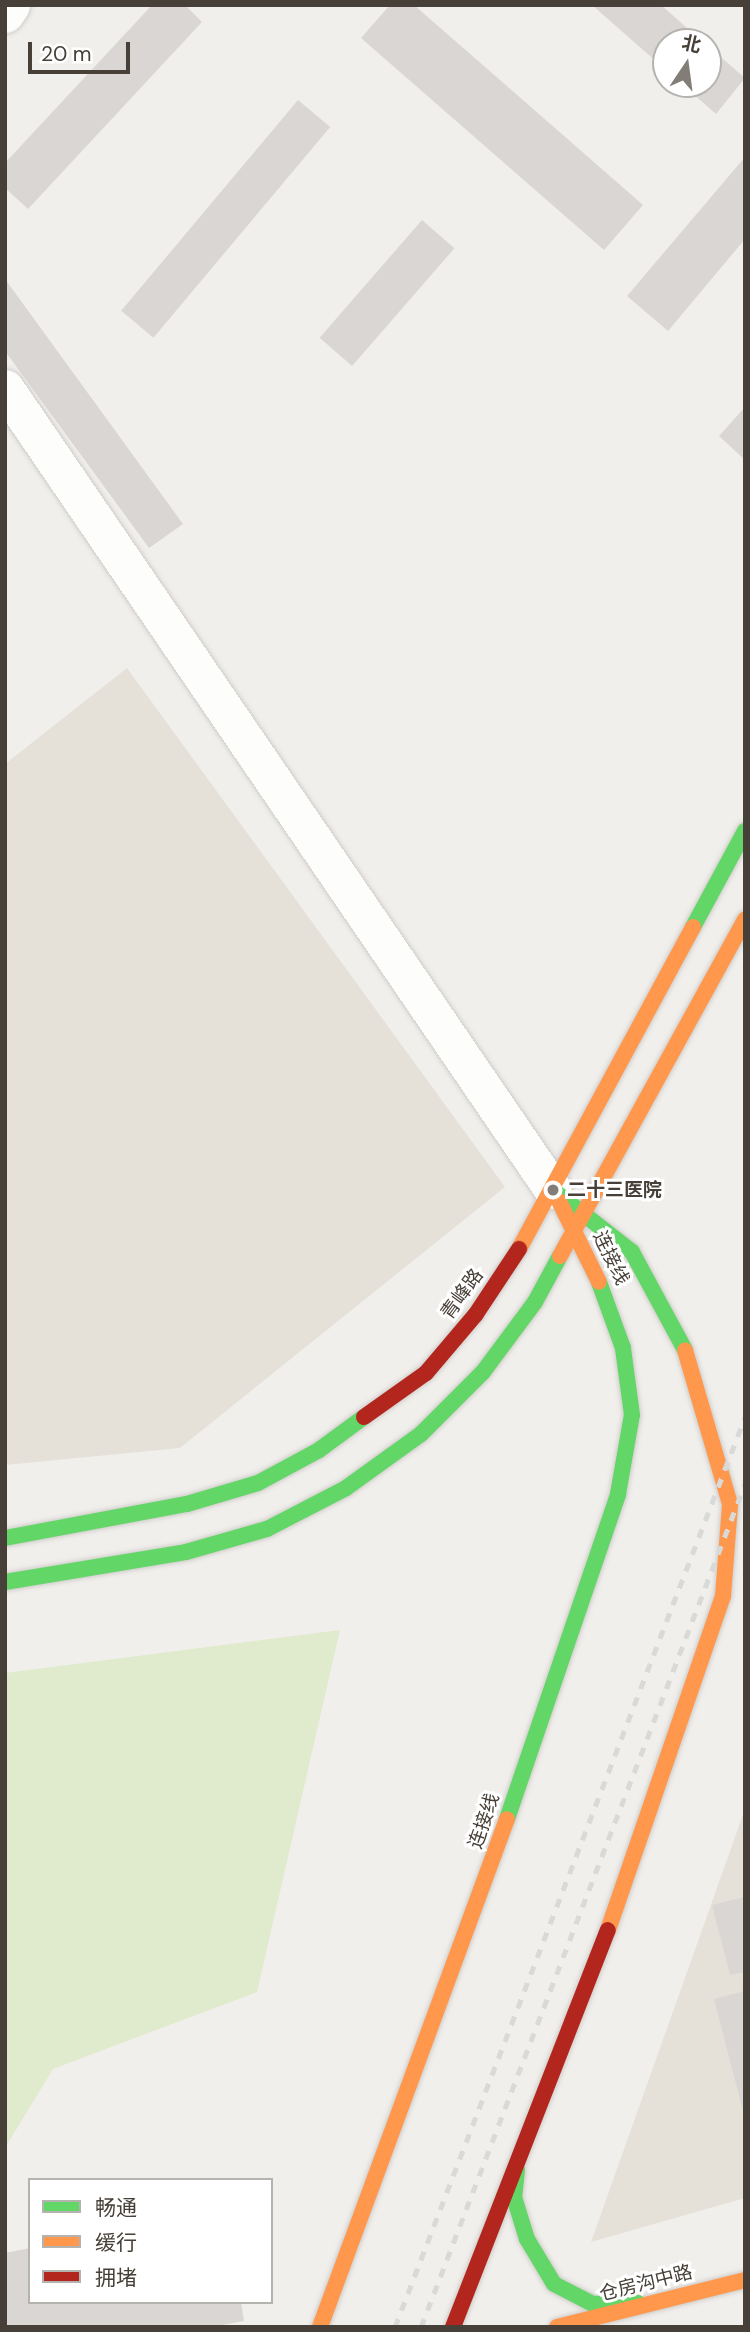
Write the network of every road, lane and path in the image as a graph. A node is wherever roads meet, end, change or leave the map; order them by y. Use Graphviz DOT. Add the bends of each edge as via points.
graph roads {
  1 [pos="11,5"];
  2 [pos="5,15"];
  3 [pos="5,388"];
  4 [pos="745,831"];
  5 [pos="745,919"];
  6 [pos="553,1190"];
  7 [pos="583,1214"];
  8 [pos="574,1231"];
  9 [pos="5,1538"];
  10 [pos="5,1582"];
  11 [pos="519,2154"];
  12 [pos="745,2280"];
  13 [pos="654,2303"];
  14 [pos="320,2327"];
  15 [pos="453,2327"];
  16 [pos="557,2327"];
  1 -- 2 [label="street"];
  3 -- 6 [label="street"];
  4 -- 6 [label="main road, 青峰路"];
  5 -- 7 [label="main road"];
  6 -- 7 [label="main road, 连接线"];
  6 -- 8 [label="main road, 连接线"];
  6 -- 9 [label="main road, 青峰路" via="476,1314 426,1374 319,1450 258,1483 187,1504"];
  7 -- 8 [label="main road"];
  7 -- 11 [label="main road, 连接线" via="632,1252 684,1347 730,1504 723,1596 621,1896"];
  8 -- 10 [label="main road" via="535,1302 483,1372 421,1434 346,1488 267,1530 186,1552"];
  8 -- 14 [label="main road, 连接线" via="608,1300 623,1348 632,1415 618,1494 482,1892"];
  11 -- 13 [label="main road" via="514,2197 527,2239 554,2284 593,2304"];
  11 -- 15 [label="main road, 连接线"];
  12 -- 13 [label="main road, 仓房沟中路"];
  13 -- 16 [label="main road, 仓房沟中路"];
}
